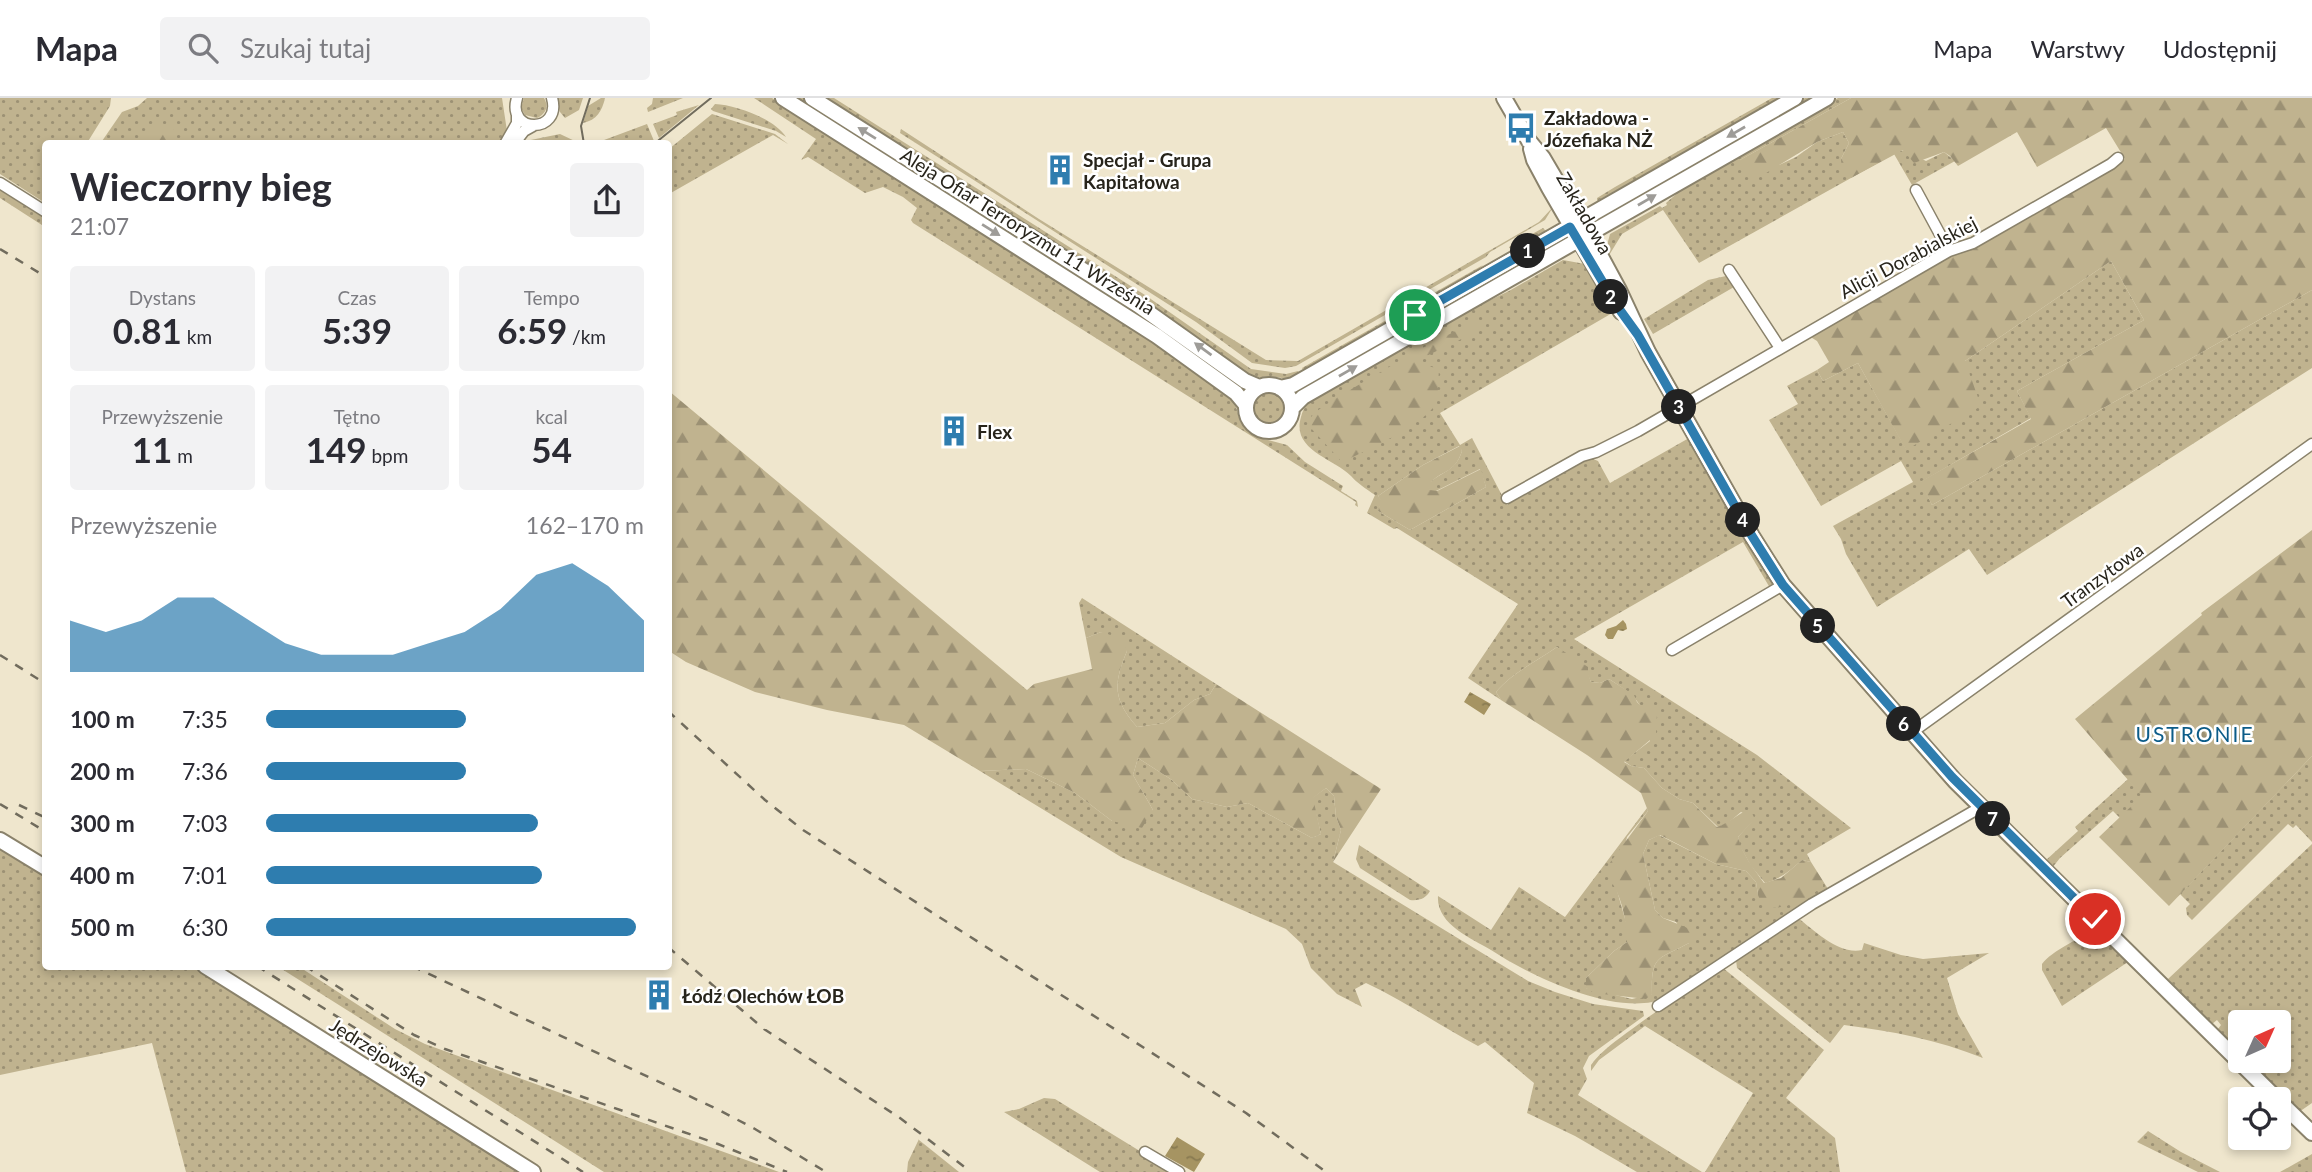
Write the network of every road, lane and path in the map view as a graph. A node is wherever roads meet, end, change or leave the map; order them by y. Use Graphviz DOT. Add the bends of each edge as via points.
graph roads {
  1 [pos="552,98"];
  2 [pos="783,98"];
  3 [pos="811,98"];
  4 [pos="1504,98"];
  5 [pos="1795,98"];
  6 [pos="1827,98"];
  7 [pos="516,99"];
  8 [pos="516,114"];
  9 [pos="533,126"];
  10 [pos="507,140"];
  11 [pos="517,140"];
  12 [pos="2118,158"];
  13 [pos="0,183"];
  14 [pos="1916,190"];
  15 [pos="42,209"];
  16 [pos="1575,224"];
  17 [pos="1583,237"];
  18 [pos="1949,250"];
  19 [pos="1729,270"];
  20 [pos="1780,348"];
  21 [pos="1259,387"];
  22 [pos="1280,388"];
  23 [pos="1246,405"];
  24 [pos="1679,407"];
  25 [pos="1292,408"];
  26 [pos="2312,444"];
  27 [pos="1507,498"];
  28 [pos="1783,585"];
  29 [pos="1672,650"];
  30 [pos="1911,733"];
  31 [pos="1981,807"];
  32 [pos="0,840"];
  33 [pos="42,866"];
  34 [pos="211,970"];
  35 [pos="1658,1006"];
  36 [pos="2265,1087"];
  37 [pos="2291,1113"];
  38 [pos="2312,1133"];
  39 [pos="1145,1152"];
  40 [pos="533,1172"];
  41 [pos="1180,1172"];
  1 -- 9 [label="street" via="550,117"];
  2 -- 23 [label="street, Aleja Ofiar Terroryzmu 11 Września, one-way" via="1157,336"];
  21 -- 3 [label="street, Aleja Ofiar Terroryzmu 11 Września, one-way"];
  4 -- 16 [label="street, Zakładowa" via="1529,141 1537,167"];
  5 -- 16 [label="street, one-way"];
  17 -- 6 [label="street, one-way"];
  7 -- 8 [label="street"];
  8 -- 9 [label="street"];
  8 -- 10 [label="street" via="517,123"];
  9 -- 11 [label="street"];
  12 -- 18 [label="street, Alicji Dorabialskiej" via="1973,243"];
  13 -- 15 [label="street"];
  14 -- 18 [label="street"];
  16 -- 17 [label="street, Zakładowa"];
  16 -- 22 [label="street"];
  17 -- 24 [label="street, Zakładowa" via="1617,306"];
  25 -- 17 [label="street, one-way" via="1303,397"];
  18 -- 20 [label="street, Alicji Dorabialskiej"];
  19 -- 20 [label="street"];
  20 -- 24 [label="street, Alicji Dorabialskiej"];
  21 -- 22 [label="street"];
  21 -- 23 [label="street"];
  22 -- 25 [label="street"];
  23 -- 25 [label="street" via="1253,425 1271,431 1286,422"];
  24 -- 27 [label="street, Alicji Dorabialskiej"];
  24 -- 28 [label="street, Zakładowa"];
  26 -- 30 [label="street, Tranzytowa"];
  28 -- 29 [label="street"];
  28 -- 30 [label="street, Zakładowa"];
  30 -- 31 [label="street, Zakładowa"];
  31 -- 35 [label="street" via="1812,904"];
  31 -- 36 [label="street, Zakładowa"];
  32 -- 33 [label="street"];
  34 -- 40 [label="street, Jędrzejowska"];
  37 -- 38 [label="street, Zakładowa"];
  39 -- 41 [label="street"];
}
